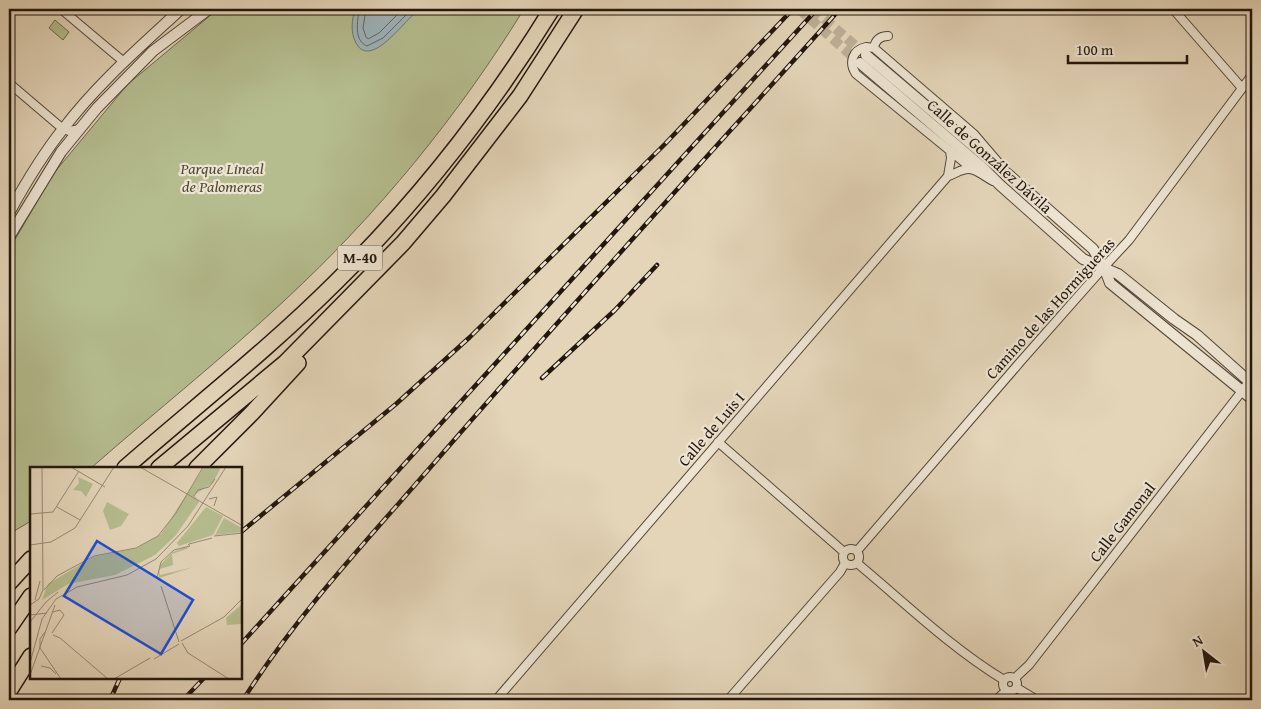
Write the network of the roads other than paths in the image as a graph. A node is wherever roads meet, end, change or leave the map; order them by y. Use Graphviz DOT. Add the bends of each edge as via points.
graph roads {
  1 [pos="61,9"];
  2 [pos="76,9"];
  3 [pos="181,9"];
  4 [pos="202,9"];
  5 [pos="209,9"];
  6 [pos="552,9"];
  7 [pos="576,9"];
  8 [pos="1173,9"];
  9 [pos="70,16"];
  10 [pos="189,24"];
  11 [pos="888,36"];
  12 [pos="874,48"];
  13 [pos="124,62"];
  14 [pos="1252,75"];
  15 [pos="9,83"];
  16 [pos="1242,88"];
  17 [pos="63,129"];
  18 [pos="80,129"];
  19 [pos="950,152"];
  20 [pos="971,168"];
  21 [pos="1009,175"];
  22 [pos="948,176"];
  23 [pos="1000,186"];
  24 [pos="9,213"];
  25 [pos="9,237"];
  26 [pos="1104,267"];
  27 [pos="356,292"];
  28 [pos="1251,383"];
  29 [pos="1242,391"];
  30 [pos="1252,399"];
  31 [pos="718,442"];
  32 [pos="126,467"];
  33 [pos="160,467"];
  34 [pos="198,467"];
  35 [pos="857,551"];
  36 [pos="844,552"];
  37 [pos="30,560"];
  38 [pos="845,563"];
  39 [pos="857,563"];
  40 [pos="9,583"];
  41 [pos="30,597"];
  42 [pos="9,628"];
  43 [pos="30,658"];
  44 [pos="1015,678"];
  45 [pos="1004,680"];
  46 [pos="1017,688"];
  47 [pos="9,691"];
  48 [pos="1006,691"];
  49 [pos="496,700"];
  50 [pos="728,700"];
  51 [pos="996,700"];
  52 [pos="1037,700"];
  1 -- 9 [label="street"];
  2 -- 9 [label="street"];
  3 -- 13 [label="street"];
  4 -- 10 [label="street"];
  5 -- 10 [label="street"];
  6 -- 32 [label="highway, M-40" via="474,125 378,240 272,343"];
  7 -- 27 [label="highway, M-40" via="484,145 403,243"];
  8 -- 16 [label="street"];
  9 -- 13 [label="street"];
  10 -- 18 [label="street" via="147,57"];
  11 -- 12 [label="street" via="879,38"];
  12 -- 19 [label="street, Calle de González Dávila" via="866,47 856,52 851,64 856,74"];
  12 -- 21 [label="street, Calle de González Dávila" via="974,134"];
  13 -- 17 [label="street"];
  14 -- 16 [label="street, Camino de las Hormigueras"];
  15 -- 17 [label="street"];
  16 -- 26 [label="street, Camino de las Hormigueras" via="1129,240"];
  17 -- 18 [label="street"];
  17 -- 24 [label="street"];
  18 -- 25 [label="street" via="57,159"];
  19 -- 20 [label="street, Calle de González Dávila"];
  19 -- 22 [label="street"];
  20 -- 22 [label="street, Calle de Luis I"];
  20 -- 23 [label="street"];
  21 -- 23 [label="street, Calle de González Dávila" via="863,59"];
  21 -- 26 [label="street, Calle de González Dávila" via="1093,249"];
  22 -- 31 [label="street, Calle de Luis I"];
  23 -- 26 [label="street, Calle de González Dávila" via="1083,259"];
  26 -- 28 [label="street, Calle de González Dávila" via="1118,274 1197,335"];
  26 -- 29 [label="street, Calle de González Dávila" via="1110,283"];
  26 -- 35 [label="street, Camino de las Hormigueras"];
  27 -- 33 [label="highway, M-40" via="285,363"];
  27 -- 34 [label="highway" via="336,324"];
  28 -- 29 [label="street, Calle Gamonal"];
  29 -- 30 [label="street, Calle de González Dávila"];
  29 -- 44 [label="street, Calle Gamonal"];
  31 -- 36 [label="street"];
  31 -- 49 [label="street, Calle de Luis I"];
  35 -- 36 [label="street" via="851,548"];
  35 -- 39 [label="street"];
  36 -- 38 [label="street" via="842,559"];
  37 -- 40 [label="highway"];
  38 -- 39 [label="street"];
  38 -- 50 [label="street"];
  39 -- 45 [label="street" via="935,631"];
  41 -- 42 [label="highway"];
  43 -- 47 [label="highway"];
  44 -- 45 [label="street"];
  44 -- 46 [label="street"];
  45 -- 48 [label="street"];
  46 -- 48 [label="street" via="1012,692"];
  46 -- 52 [label="street"];
  48 -- 51 [label="street"];
}
